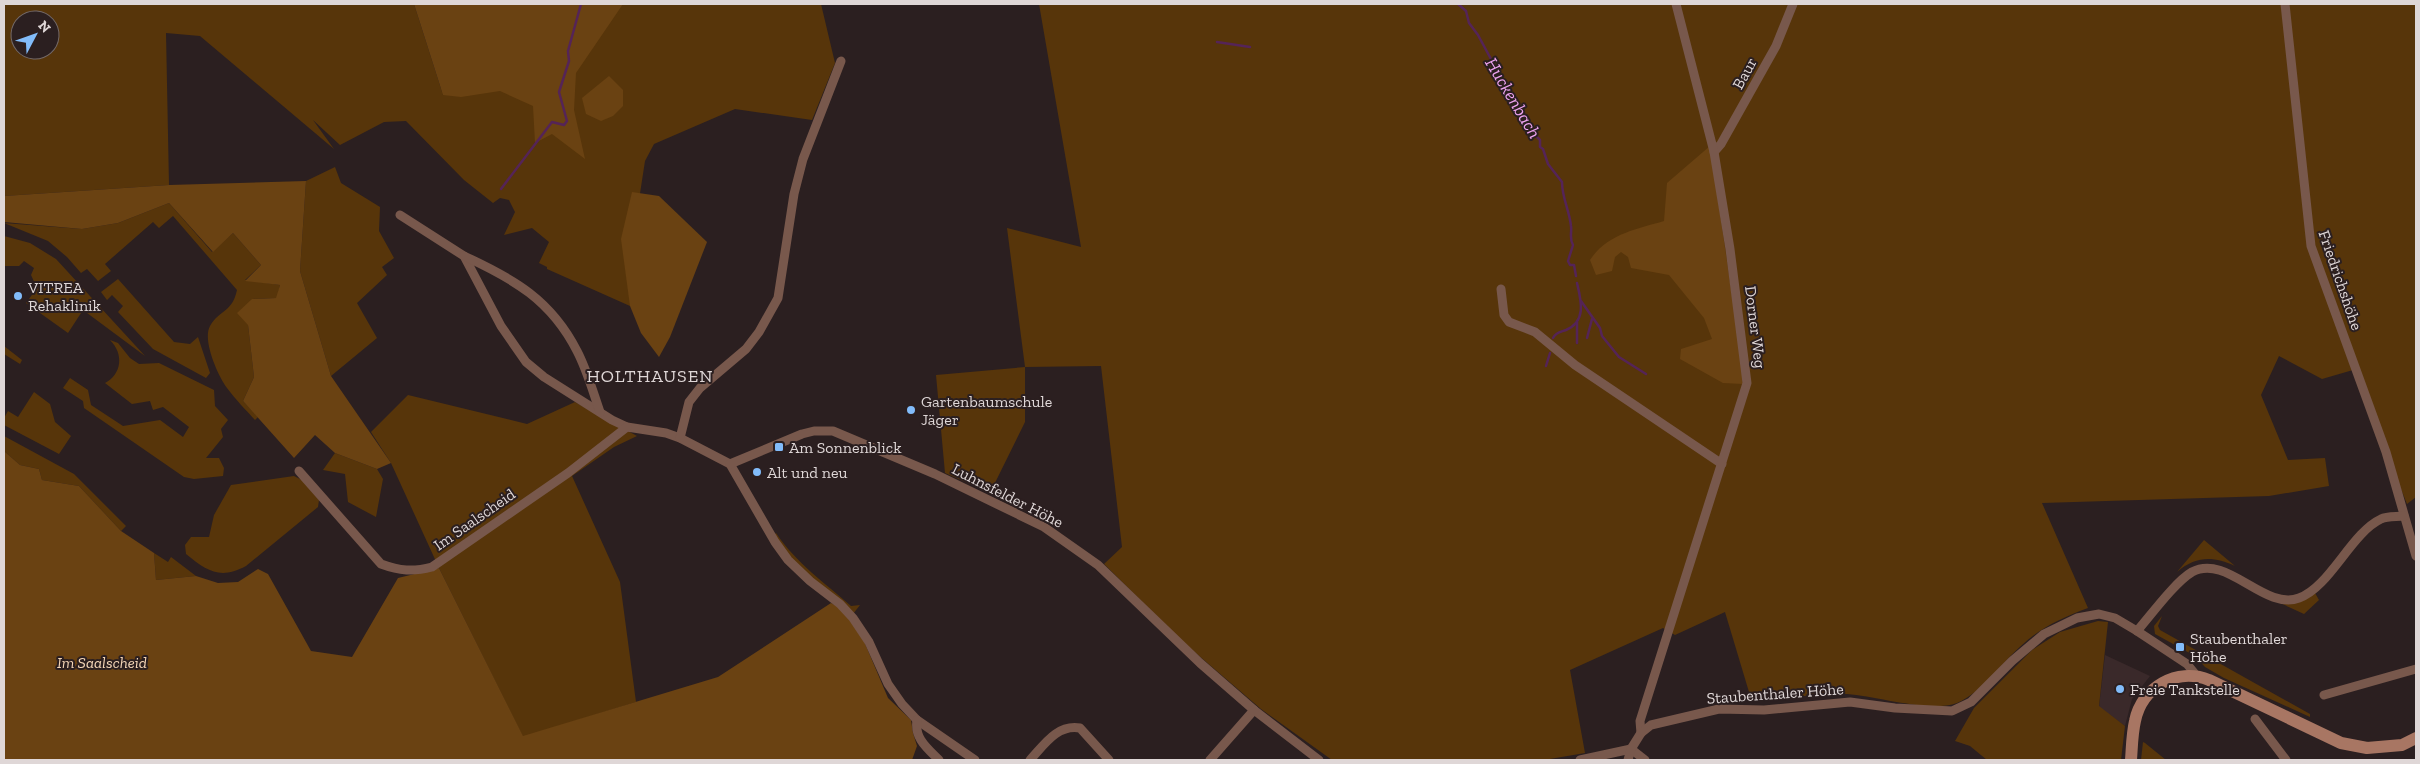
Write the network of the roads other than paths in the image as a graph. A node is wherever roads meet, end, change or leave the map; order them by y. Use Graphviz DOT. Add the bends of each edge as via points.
graph roads {
  1 [pos="1676,4"];
  2 [pos="1793,4"];
  3 [pos="2285,4"];
  4 [pos="841,61"];
  5 [pos="1714,152"];
  6 [pos="400,215"];
  7 [pos="464,256"];
  8 [pos="1501,289"];
  9 [pos="600,412"];
  10 [pos="627,427"];
  11 [pos="680,438"];
  12 [pos="730,464"];
  13 [pos="1722,464"];
  14 [pos="299,471"];
  15 [pos="2404,516"];
  16 [pos="2416,556"];
  17 [pos="2137,631"];
  18 [pos="2416,669"];
  19 [pos="2196,675"];
  20 [pos="2324,696"];
  21 [pos="1254,710"];
  22 [pos="2255,719"];
  23 [pos="918,720"];
  24 [pos="1641,733"];
  25 [pos="2416,738"];
  26 [pos="1631,749"];
  27 [pos="939,760"];
  28 [pos="975,760"];
  29 [pos="1030,760"];
  30 [pos="1109,760"];
  31 [pos="1210,760"];
  32 [pos="1320,760"];
  33 [pos="1580,760"];
  34 [pos="1628,760"];
  35 [pos="1645,760"];
  36 [pos="2131,760"];
  37 [pos="2286,760"];
  1 -- 5 [label="street, Dorner Weg"];
  2 -- 5 [label="street, Baur" via="1771,54"];
  3 -- 15 [label="street, Friedrichshöhe" via="2311,246 2386,452"];
  4 -- 11 [label="street" via="803,159 775,308 746,349 700,388 689,402"];
  5 -- 13 [label="street, Dorner Weg" via="1747,378"];
  6 -- 7 [label="street"];
  7 -- 9 [label="street" via="501,326 526,362"];
  7 -- 9 [label="street" via="505,274 543,303 578,352"];
  8 -- 13 [label="street" via="1506,320 1535,332 1575,365"];
  9 -- 10 [label="street"];
  10 -- 11 [label="street"];
  10 -- 14 [label="street, Im Saalscheid" via="568,473 432,567 416,571 398,571 381,564"];
  11 -- 12 [label="street"];
  12 -- 21 [label="street, Luhnsfelder Höhe" via="802,434 833,431 978,494 1044,527 1098,565 1152,619"];
  12 -- 23 [label="street" via="775,542 805,576 852,618 869,642 888,684"];
  13 -- 24 [label="street, Dorner Weg" via="1640,721"];
  15 -- 16 [label="street, Friedrichshöhe"];
  15 -- 17 [label="street" via="2382,518 2368,528 2314,588 2298,599 2282,600 2220,571 2202,568 2185,577"];
  17 -- 19 [label="street, Staubenthaler Höhe" via="2187,664"];
  17 -- 24 [label="street, Staubenthaler Höhe" via="2107,615 2077,618 2032,643 1971,702 1952,711 1850,702 1772,710 1719,708 1651,725"];
  18 -- 20 [label="street"];
  19 -- 25 [label="main road" via="2341,743 2367,748 2402,745"];
  19 -- 36 [label="main road" via="2169,679 2148,694 2135,721"];
  21 -- 31 [label="street"];
  21 -- 32 [label="street, Luhnsfelder Höhe"];
  22 -- 37 [label="street"];
  23 -- 27 [label="street" via="919,738"];
  23 -- 28 [label="street"];
  24 -- 26 [label="street"];
  26 -- 33 [label="street"];
  26 -- 34 [label="street"];
  26 -- 35 [label="street"];
  29 -- 30 [label="street" via="1064,727 1080,728"];
}
